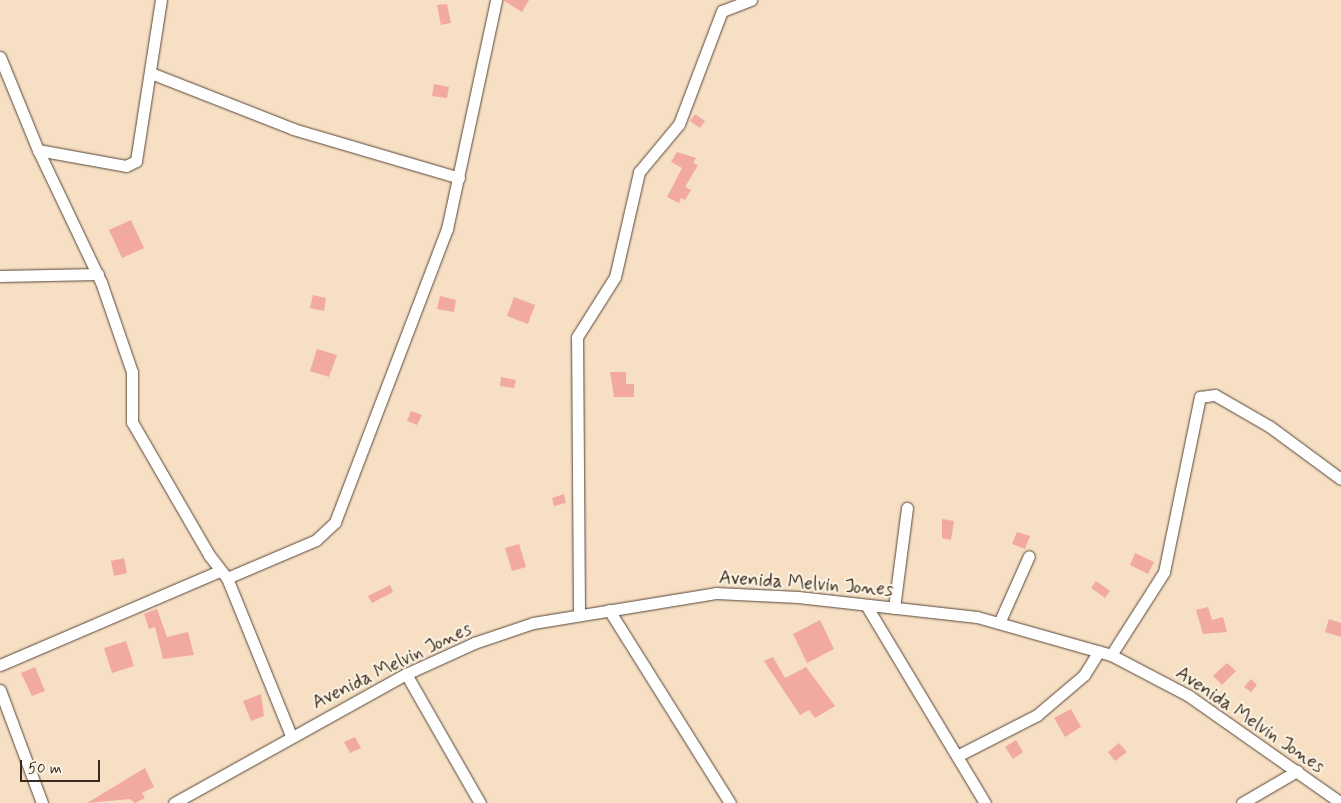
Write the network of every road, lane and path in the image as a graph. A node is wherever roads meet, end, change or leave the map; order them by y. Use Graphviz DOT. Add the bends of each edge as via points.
graph roads {
  1 [pos="161,0"];
  2 [pos="496,0"];
  3 [pos="752,0"];
  4 [pos="0,57"];
  5 [pos="153,74"];
  6 [pos="38,150"];
  7 [pos="459,178"];
  8 [pos="98,274"];
  9 [pos="0,276"];
  10 [pos="1341,479"];
  11 [pos="907,508"];
  12 [pos="1029,556"];
  13 [pos="223,575"];
  14 [pos="866,604"];
  15 [pos="894,608"];
  16 [pos="608,610"];
  17 [pos="579,615"];
  18 [pos="999,623"];
  19 [pos="1099,651"];
  20 [pos="1111,655"];
  21 [pos="0,665"];
  22 [pos="406,674"];
  23 [pos="0,690"];
  24 [pos="291,736"];
  25 [pos="957,756"];
  26 [pos="1297,771"];
  27 [pos="42,803"];
  28 [pos="174,803"];
  29 [pos="480,803"];
  30 [pos="730,803"];
  31 [pos="985,803"];
  32 [pos="1242,803"];
  33 [pos="1341,803"];
  1 -- 5 [label="street"];
  2 -- 7 [label="street"];
  3 -- 17 [label="street" via="722,11 679,124 639,172 615,277 577,337"];
  4 -- 6 [label="street"];
  5 -- 6 [label="street" via="140,155 132,165"];
  5 -- 7 [label="street" via="293,130"];
  6 -- 8 [label="street"];
  7 -- 13 [label="street" via="447,229 335,522 316,540"];
  8 -- 9 [label="street"];
  8 -- 13 [label="street" via="132,372 132,422"];
  10 -- 20 [label="street" via="1262,422 1215,395 1200,397 1164,572"];
  11 -- 15 [label="street"];
  12 -- 18 [label="street"];
  13 -- 21 [label="street"];
  13 -- 24 [label="street"];
  14 -- 15 [label="street, Avenida Melvin Jones"];
  14 -- 16 [label="street, Avenida Melvin Jones" via="716,593"];
  14 -- 25 [label="street"];
  15 -- 18 [label="street, Avenida Melvin Jones"];
  16 -- 17 [label="street, Avenida Melvin Jones"];
  16 -- 30 [label="street"];
  17 -- 22 [label="street, Avenida Melvin Jones" via="503,633"];
  18 -- 19 [label="street, Avenida Melvin Jones"];
  19 -- 20 [label="street, Avenida Melvin Jones"];
  19 -- 25 [label="street" via="1073,686 1037,715"];
  20 -- 26 [label="street, Avenida Melvin Jones" via="1189,696"];
  22 -- 24 [label="street, Avenida Melvin Jones"];
  22 -- 29 [label="street"];
  23 -- 27 [label="street"];
  24 -- 28 [label="street, Avenida Melvin Jones"];
  25 -- 31 [label="street"];
  26 -- 32 [label="street"];
  26 -- 33 [label="street, Avenida Melvin Jones"];
}
